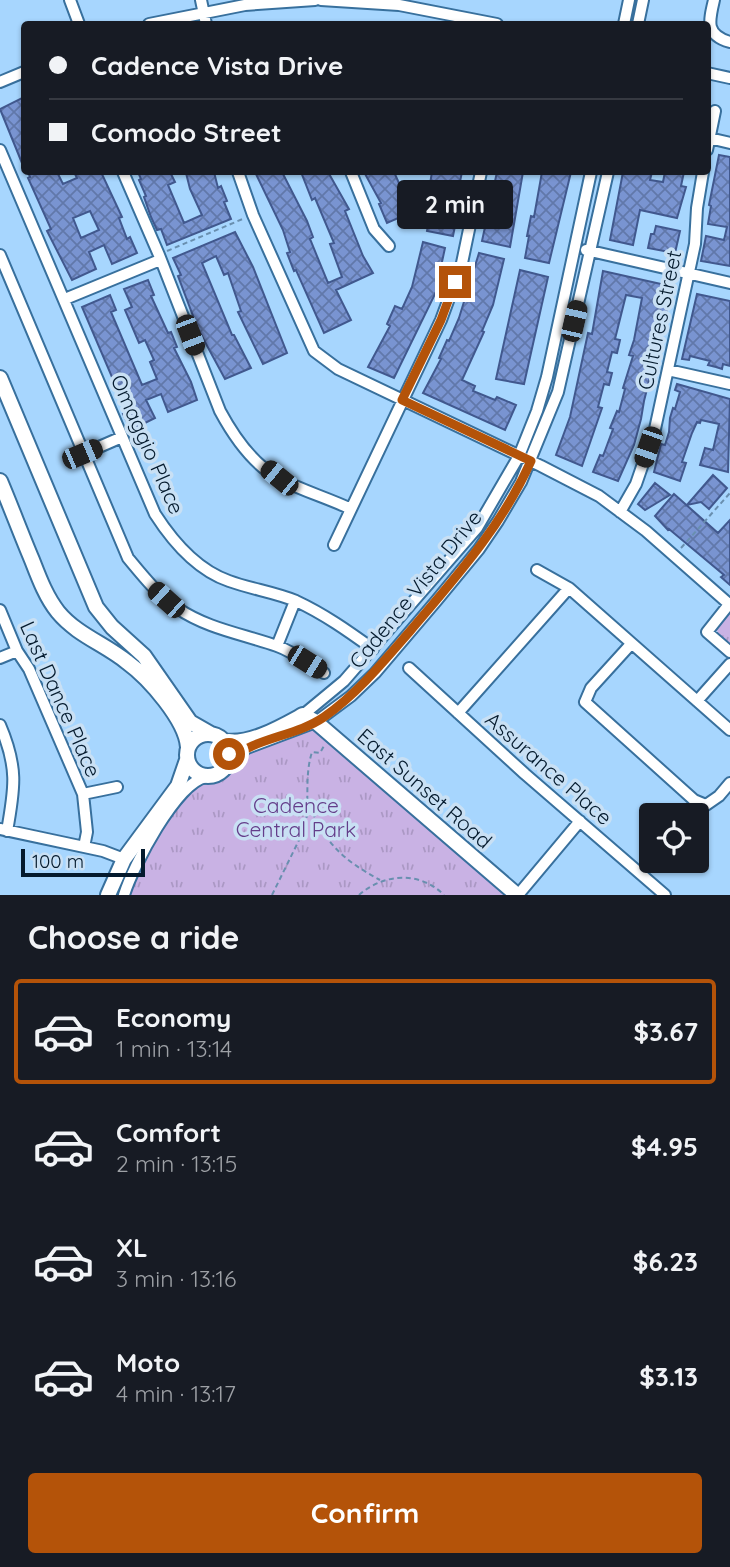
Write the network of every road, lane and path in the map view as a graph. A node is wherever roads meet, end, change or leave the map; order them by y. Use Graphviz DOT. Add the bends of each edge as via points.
graph roads {
  1 [pos="69,0"];
  2 [pos="315,0"];
  3 [pos="321,0"];
  4 [pos="629,0"];
  5 [pos="643,0"];
  6 [pos="713,0"];
  7 [pos="424,4"];
  8 [pos="203,6"];
  9 [pos="78,21"];
  10 [pos="158,21"];
  11 [pos="486,21"];
  12 [pos="625,21"];
  13 [pos="639,21"];
  14 [pos="711,21"];
  15 [pos="711,24"];
  16 [pos="730,42"];
  17 [pos="21,73"];
  18 [pos="711,74"];
  19 [pos="730,78"];
  20 [pos="0,82"];
  21 [pos="715,111"];
  22 [pos="711,130"];
  23 [pos="730,143"];
  24 [pos="711,144"];
  25 [pos="0,150"];
  26 [pos="3,167"];
  27 [pos="124,175"];
  28 [pos="239,175"];
  29 [pos="352,175"];
  30 [pos="480,175"];
  31 [pos="590,175"];
  32 [pos="607,175"];
  33 [pos="702,175"];
  34 [pos="253,215"];
  35 [pos="390,246"];
  36 [pos="575,247"];
  37 [pos="590,251"];
  38 [pos="0,255"];
  39 [pos="160,257"];
  40 [pos="689,273"];
  41 [pos="730,283"];
  42 [pos="65,299"];
  43 [pos="668,370"];
  44 [pos="0,377"];
  45 [pos="730,384"];
  46 [pos="402,400"];
  47 [pos="122,437"];
  48 [pos="82,454"];
  49 [pos="519,456"];
  50 [pos="531,461"];
  51 [pos="0,481"];
  52 [pos="730,493"];
  53 [pos="351,509"];
  54 [pos="620,512"];
  55 [pos="334,545"];
  56 [pos="681,548"];
  57 [pos="537,570"];
  58 [pos="569,588"];
  59 [pos="295,601"];
  60 [pos="729,604"];
  61 [pos="0,610"];
  62 [pos="631,644"];
  63 [pos="277,646"];
  64 [pos="373,649"];
  65 [pos="17,651"];
  66 [pos="730,652"];
  67 [pos="0,658"];
  68 [pos="730,664"];
  69 [pos="409,668"];
  70 [pos="324,673"];
  71 [pos="697,701"];
  72 [pos="458,713"];
  73 [pos="310,719"];
  74 [pos="0,724"];
  75 [pos="730,730"];
  76 [pos="217,737"];
  77 [pos="326,742"];
  78 [pos="187,753"];
  79 [pos="228,761"];
  80 [pos="206,777"];
  81 [pos="730,783"];
  82 [pos="117,787"];
  83 [pos="83,794"];
  84 [pos="308,801"];
  85 [pos="580,821"];
  86 [pos="3,830"];
  87 [pos="83,847"];
  88 [pos="124,859"];
  89 [pos="380,880"];
  90 [pos="108,895"];
  91 [pos="124,895"];
  92 [pos="272,895"];
  93 [pos="359,895"];
  94 [pos="444,895"];
  95 [pos="517,895"];
  96 [pos="665,895"];
  1 -- 9 [label="street"];
  2 -- 8 [label="street"];
  3 -- 7 [label="street"];
  4 -- 12 [label="street"];
  5 -- 13 [label="street"];
  6 -- 14 [label="street"];
  7 -- 11 [label="street"];
  8 -- 10 [label="street"];
  15 -- 16 [label="street" via="712,32"];
  17 -- 20 [label="street"];
  18 -- 19 [label="street"];
  21 -- 22 [label="street"];
  23 -- 24 [label="street"];
  25 -- 26 [label="street, Omaggio Place"];
  26 -- 42 [label="street, Omaggio Place"];
  27 -- 39 [label="street"];
  28 -- 34 [label="street"];
  29 -- 35 [label="street" via="374,229"];
  30 -- 46 [label="street" via="462,263 441,320"];
  31 -- 36 [label="street, Cadence Vista Drive"];
  32 -- 37 [label="street, Cadence Vista Drive"];
  33 -- 40 [label="street, Cultures Street"];
  34 -- 39 [label="path"];
  34 -- 46 [label="street" via="314,351 338,369"];
  36 -- 37 [label="street"];
  36 -- 49 [label="street, Cadence Vista Drive" via="547,377"];
  37 -- 40 [label="street"];
  37 -- 50 [label="street, Cadence Vista Drive" via="558,392"];
  38 -- 48 [label="street"];
  39 -- 42 [label="street"];
  39 -- 53 [label="street" via="232,433 252,457 279,478"];
  40 -- 41 [label="street"];
  40 -- 43 [label="street, Cultures Street"];
  42 -- 47 [label="street, Omaggio Place"];
  43 -- 45 [label="street"];
  43 -- 54 [label="street, Cultures Street" via="651,440 636,484"];
  44 -- 76 [label="main road" via="96,607 144,656 188,720"];
  46 -- 49 [label="street"];
  46 -- 53 [label="street"];
  47 -- 48 [label="street"];
  47 -- 59 [label="street, Omaggio Place" via="155,514 197,564 227,581"];
  48 -- 63 [label="street" via="120,544 152,587 178,609 217,629"];
  49 -- 50 [label="street"];
  49 -- 64 [label="street, Cadence Vista Drive" via="477,528"];
  50 -- 54 [label="street"];
  50 -- 73 [label="street, Cadence Vista Drive" via="479,549 369,679 351,696"];
  51 -- 78 [label="main road" via="58,612 145,678 185,731"];
  52 -- 56 [label="path"];
  53 -- 55 [label="street"];
  54 -- 60 [label="street"];
  57 -- 58 [label="street"];
  58 -- 62 [label="street"];
  58 -- 72 [label="street"];
  59 -- 63 [label="street"];
  59 -- 64 [label="street, Omaggio Place" via="330,618"];
  60 -- 66 [label="street" via="707,632"];
  61 -- 65 [label="street, Last Dance Place"];
  62 -- 71 [label="street"];
  62 -- 81 [label="street" via="585,702 694,800 706,805"];
  63 -- 70 [label="street"];
  64 -- 73 [label="street, Cadence Vista Drive"];
  65 -- 67 [label="street"];
  65 -- 83 [label="street, Last Dance Place" via="29,668"];
  68 -- 71 [label="street"];
  69 -- 72 [label="street, Assurance Place"];
  71 -- 75 [label="street"];
  72 -- 85 [label="street, Assurance Place"];
  73 -- 76 [label="main road, Cadence Vista Drive" via="234,742"];
  73 -- 79 [label="street, Cadence Vista Drive"];
  73 -- 95 [label="main road, East Sunset Road"];
  74 -- 86 [label="street" via="13,765 15,790"];
  76 -- 78 [label="main road" via="197,737"];
  76 -- 79 [label="main road" via="228,747"];
  77 -- 84 [label="path" via="320,752 312,752 307,767"];
  78 -- 80 [label="main road" via="194,772"];
  78 -- 88 [label="main road" via="178,786"];
  79 -- 80 [label="main road" via="220,773"];
  80 -- 91 [label="street" via="191,783 164,817 135,864"];
  82 -- 83 [label="street"];
  83 -- 87 [label="street, Last Dance Place" via="87,832"];
  84 -- 89 [label="path" via="327,841 351,864"];
  84 -- 92 [label="path" via="305,828"];
  85 -- 95 [label="street"];
  85 -- 96 [label="street, Assurance Place"];
  86 -- 87 [label="street"];
  87 -- 88 [label="street"];
  88 -- 90 [label="main road"];
  89 -- 93 [label="path"];
  89 -- 94 [label="path" via="421,880"];
}
